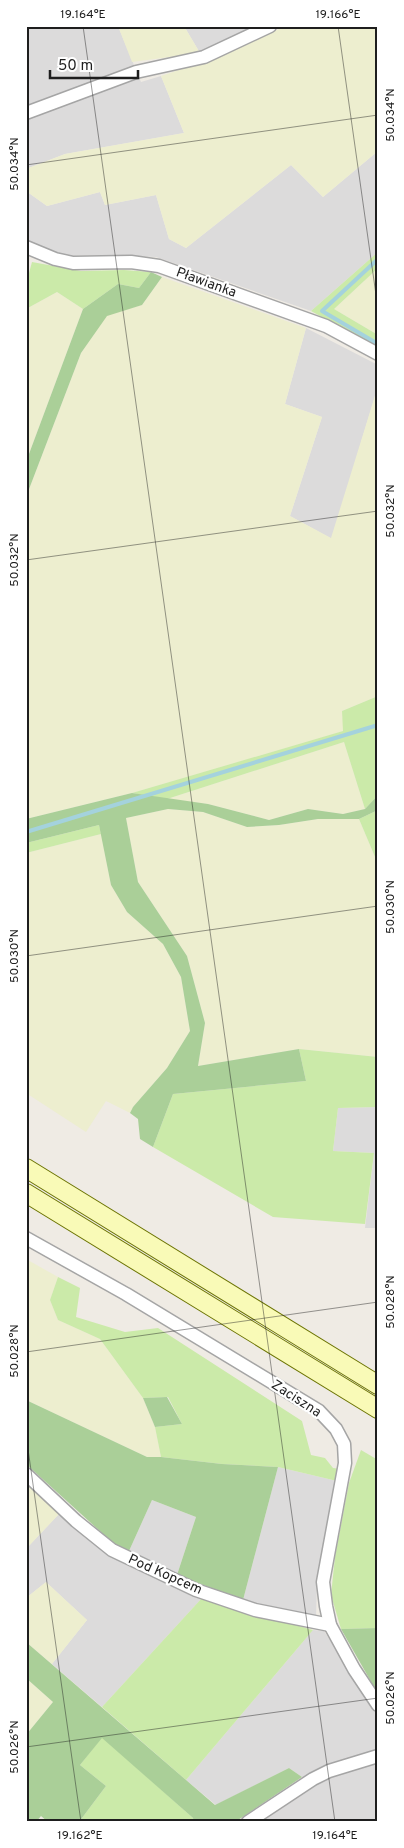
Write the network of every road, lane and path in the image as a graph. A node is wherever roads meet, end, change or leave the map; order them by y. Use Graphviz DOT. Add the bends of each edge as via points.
graph roads {
  1 [pos="270,26"];
  2 [pos="26,113"];
  3 [pos="26,247"];
  4 [pos="378,354"];
  5 [pos="26,1168"];
  6 [pos="26,1193"];
  7 [pos="26,1238"];
  8 [pos="378,1385"];
  9 [pos="378,1409"];
  10 [pos="26,1474"];
  11 [pos="330,1625"];
  12 [pos="378,1705"];
  13 [pos="378,1756"];
  14 [pos="248,1822"];
  1 -- 2 [label="street" via="204,57 136,72"];
  3 -- 4 [label="street, Pławianka" via="74,263 131,262 159,266 326,326"];
  5 -- 8 [label="street"];
  6 -- 9 [label="street"];
  7 -- 11 [label="street, Zaciszna" via="126,1294 319,1411 336,1429 344,1444 346,1463 323,1582"];
  10 -- 11 [label="street, Pod Kopcem" via="112,1550 196,1590 255,1610"];
  11 -- 12 [label="street, Zaciszna"];
  13 -- 14 [label="street" via="313,1779"];
}
